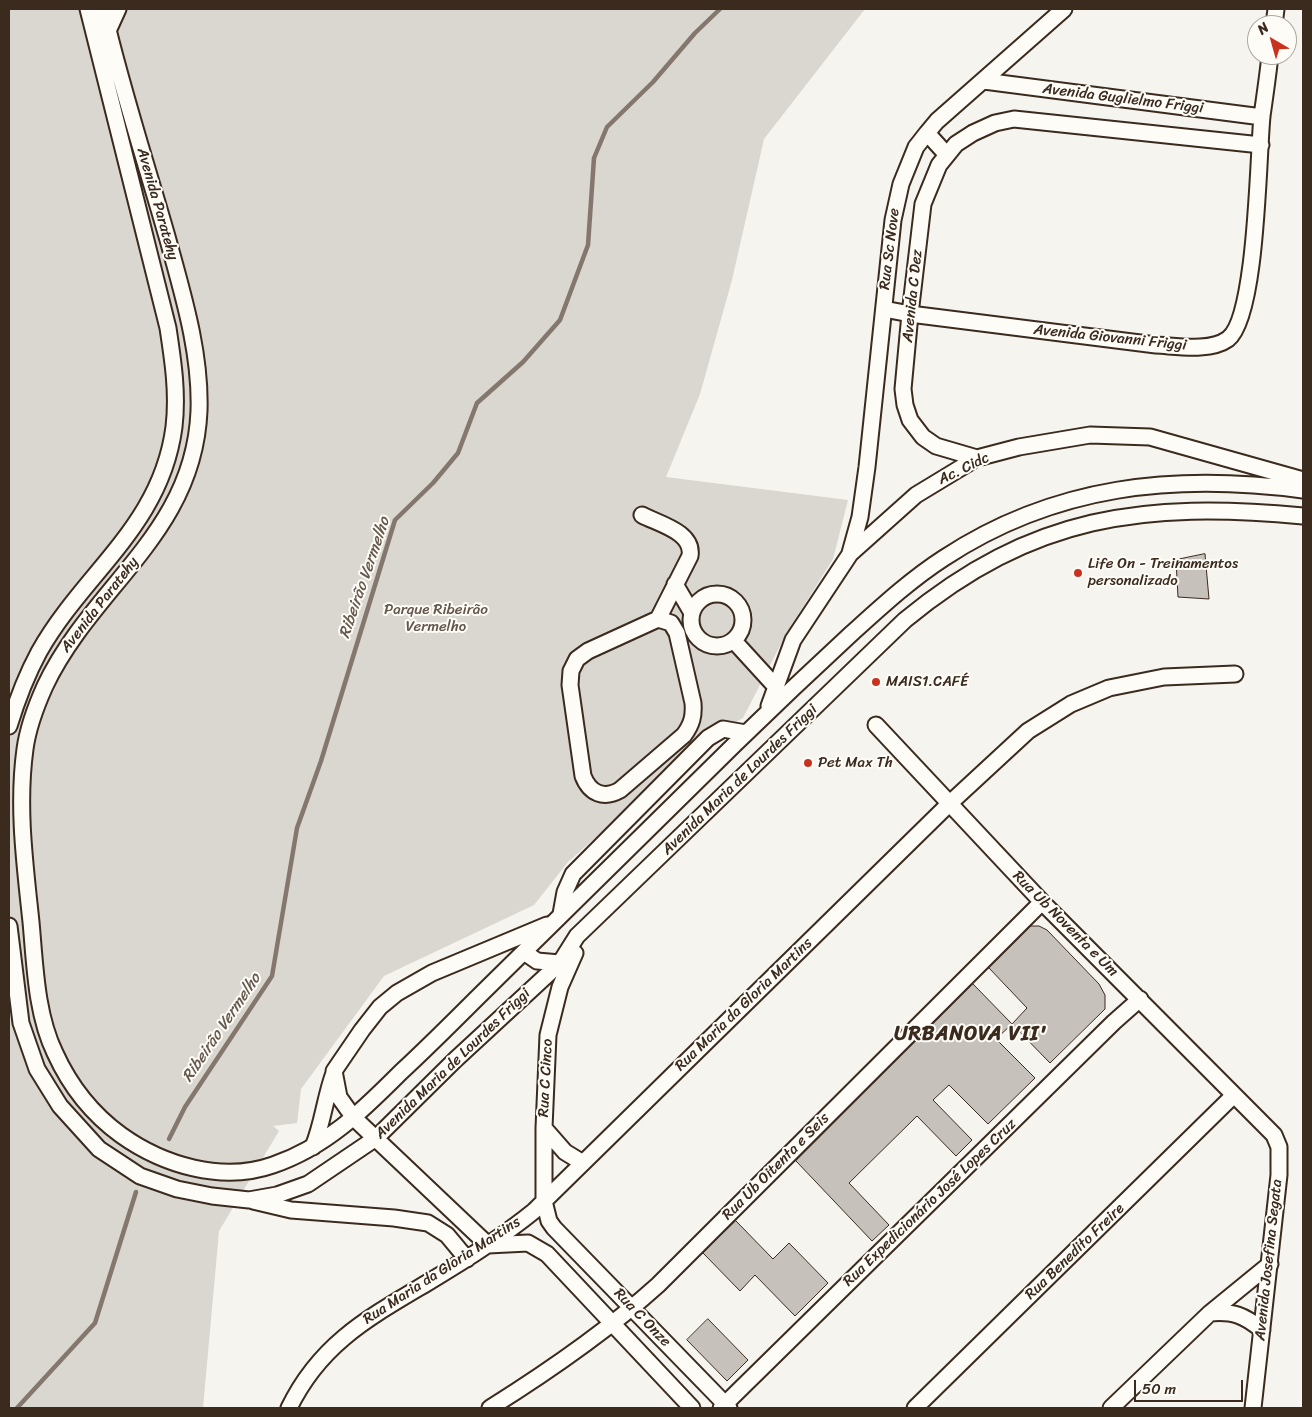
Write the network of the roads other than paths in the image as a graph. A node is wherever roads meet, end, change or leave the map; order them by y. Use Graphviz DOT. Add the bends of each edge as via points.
graph roads {
  1 [pos="88,9"];
  2 [pos="103,9"];
  3 [pos="118,9"];
  4 [pos="1064,9"];
  5 [pos="108,31"];
  6 [pos="1269,65"];
  7 [pos="984,81"];
  8 [pos="1262,117"];
  9 [pos="995,123"];
  10 [pos="927,133"];
  11 [pos="1261,145"];
  12 [pos="947,155"];
  13 [pos="884,309"];
  14 [pos="910,314"];
  15 [pos="977,458"];
  16 [pos="1303,480"];
  17 [pos="1303,490"];
  18 [pos="642,515"];
  19 [pos="1303,516"];
  20 [pos="850,554"];
  21 [pos="675,584"];
  22 [pos="658,619"];
  23 [pos="687,624"];
  24 [pos="734,641"];
  25 [pos="1235,674"];
  26 [pos="776,687"];
  27 [pos="768,710"];
  28 [pos="876,725"];
  29 [pos="9,726"];
  30 [pos="746,733"];
  31 [pos="949,804"];
  32 [pos="1042,902"];
  33 [pos="556,918"];
  34 [pos="9,926"];
  35 [pos="577,936"];
  36 [pos="524,952"];
  37 [pos="560,963"];
  38 [pos="560,986"];
  39 [pos="1140,999"];
  40 [pos="334,1071"];
  41 [pos="1234,1095"];
  42 [pos="354,1118"];
  43 [pos="1259,1119"];
  44 [pos="544,1128"];
  45 [pos="376,1138"];
  46 [pos="313,1147"];
  47 [pos="583,1163"];
  48 [pos="261,1170"];
  49 [pos="249,1200"];
  50 [pos="544,1201"];
  51 [pos="554,1228"];
  52 [pos="488,1245"];
  53 [pos="467,1258"];
  54 [pos="1270,1264"];
  55 [pos="632,1308"];
  56 [pos="1210,1313"];
  57 [pos="612,1325"];
  58 [pos="1262,1330"];
  59 [pos="725,1407"];
  60 [pos="289,1408"];
  61 [pos="490,1408"];
  62 [pos="692,1408"];
  63 [pos="915,1408"];
  64 [pos="1111,1408"];
  65 [pos="1253,1408"];
  1 -- 29 [label="street, Avenida Paratehy" via="168,328 176,382 174,427 167,460 150,501 132,531 39,651 18,696"];
  2 -- 5 [label="street, Avenida Paratehy"];
  3 -- 5 [label="street"];
  4 -- 7 [label="street, Rua Sc Nove"];
  5 -- 48 [label="street, Avenida Paratehy" via="180,281 198,369 199,412 196,440 185,481 165,518 144,549 85,620 59,659 32,719 22,785 22,834 35,970 45,1029 56,1056 80,1097 104,1123 134,1144 169,1162 202,1170"];
  6 -- 8 [label="street, Avenida Giovanni Friggi"];
  7 -- 8 [label="street, Avenida Guglielmo Friggi"];
  7 -- 10 [label="street, Rua Sc Nove"];
  8 -- 11 [label="street, Avenida Giovanni Friggi"];
  9 -- 11 [label="street, Avenida Guglielmo Friggi" via="1014,119"];
  9 -- 12 [label="street, Avenida C Dez" via="956,144"];
  10 -- 12 [label="street"];
  10 -- 13 [label="street, Rua Sc Nove" via="916,147 896,200"];
  11 -- 14 [label="street, Avenida Giovanni Friggi" via="1249,280 1237,327 1228,339 1197,347 1156,345"];
  12 -- 14 [label="street, Avenida C Dez" via="934,174 923,204"];
  13 -- 14 [label="street, Avenida Giovanni Friggi"];
  13 -- 20 [label="street, Rua Sc Nove" via="866,475"];
  14 -- 15 [label="street, Avenida C Dez" via="903,389 910,420 918,432 936,446"];
  15 -- 16 [label="street, Ac. Cidc" via="1057,439 1136,435"];
  15 -- 20 [label="street, Ac. Cidc" via="916,495"];
  17 -- 27 [label="street, Avenida Maria de Lourdes Friggi" via="1240,483 1161,483 1111,490 1024,516 972,541 912,580"];
  18 -- 21 [label="street" via="683,535 688,541 690,556"];
  19 -- 35 [label="street, Avenida Maria de Lourdes Friggi" via="1208,510 1122,516 1038,538 989,561 950,585 905,620"];
  20 -- 26 [label="street, Ac. Cidc" via="794,640"];
  21 -- 22 [label="street"];
  21 -- 23 [label="street"];
  22 -- 23 [label="street"];
  22 -- 23 [label="street" via="588,650 577,659 571,671 570,685 583,776 593,792 602,795 620,790 691,725 694,703"];
  23 -- 24 [label="street" via="706,644 721,647"];
  23 -- 24 [label="street" via="700,600 722,594 740,606 744,621"];
  24 -- 26 [label="street"];
  25 -- 31 [label="street, Rua Maria da Gloria Martins" via="1164,677 1091,694 1028,731"];
  26 -- 27 [label="street, Ac. Cidc"];
  27 -- 30 [label="street, Avenida Maria de Lourdes Friggi"];
  28 -- 31 [label="street, Rua Ub Noventa e Um"];
  30 -- 33 [label="street, Avenida Maria de Lourdes Friggi"];
  30 -- 33 [label="street" via="723,729 708,738 573,874"];
  31 -- 32 [label="street, Rua Ub Noventa e Um"];
  31 -- 47 [label="street, Rua Maria da Gloria Martins"];
  32 -- 39 [label="street, Rua Ub Noventa e Um"];
  32 -- 55 [label="street, Rua Ub Oitenta e Seis"];
  33 -- 36 [label="street, Avenida Maria de Lourdes Friggi"];
  33 -- 40 [label="street" via="432,972 396,993 380,1007"];
  34 -- 49 [label="street" via="21,1023 37,1069 60,1106 99,1149 140,1176 177,1189"];
  35 -- 37 [label="street, Avenida Maria de Lourdes Friggi"];
  35 -- 38 [label="street" via="574,954"];
  36 -- 37 [label="street" via="537,962"];
  36 -- 42 [label="street, Avenida Maria de Lourdes Friggi"];
  37 -- 38 [label="street, Rua C Cinco" via="551,974"];
  37 -- 45 [label="street, Avenida Maria de Lourdes Friggi"];
  38 -- 44 [label="street, Rua C Cinco" via="548,1035"];
  39 -- 41 [label="street, Rua Ub Noventa e Um"];
  39 -- 59 [label="street, Rua Expedicionário José Lopes Cruz"];
  40 -- 42 [label="street" via="339,1097"];
  40 -- 46 [label="street"];
  41 -- 43 [label="street, Rua Ub Noventa e Um"];
  41 -- 63 [label="street, Rua Benedito Freire"];
  42 -- 45 [label="street"];
  42 -- 46 [label="street, Avenida Maria de Lourdes Friggi"];
  43 -- 54 [label="street, Avenida Josefina Segata" via="1274,1135 1280,1153"];
  44 -- 47 [label="street" via="565,1152"];
  44 -- 50 [label="street, Rua C Cinco"];
  45 -- 49 [label="street, Avenida Maria de Lourdes Friggi" via="308,1184 277,1195"];
  45 -- 52 [label="street"];
  46 -- 48 [label="street, Avenida Maria de Lourdes Friggi"];
  47 -- 50 [label="street, Rua Maria da Gloria Martins"];
  49 -- 53 [label="street" via="291,1210 428,1223 447,1235"];
  50 -- 51 [label="street, Rua C Cinco"];
  50 -- 52 [label="street, Rua Maria da Gloria Martins" via="508,1233"];
  51 -- 55 [label="street, Rua C Onze"];
  52 -- 53 [label="street, Rua Maria da Gloria Martins"];
  52 -- 57 [label="street, Rua C Onze" via="522,1243 534,1246 561,1267"];
  53 -- 60 [label="street, Rua Maria da Gloria Martins" via="343,1336 308,1374"];
  54 -- 56 [label="street"];
  54 -- 58 [label="street, Avenida Josefina Segata"];
  55 -- 57 [label="street, Rua Ub Oitenta e Seis"];
  55 -- 59 [label="street, Rua C Onze"];
  56 -- 58 [label="street" via="1236,1313"];
  56 -- 64 [label="street"];
  57 -- 61 [label="street, Rua Ub Oitenta e Seis" via="555,1367"];
  57 -- 62 [label="street, Rua C Onze"];
  58 -- 65 [label="street, Avenida Josefina Segata"];
}
